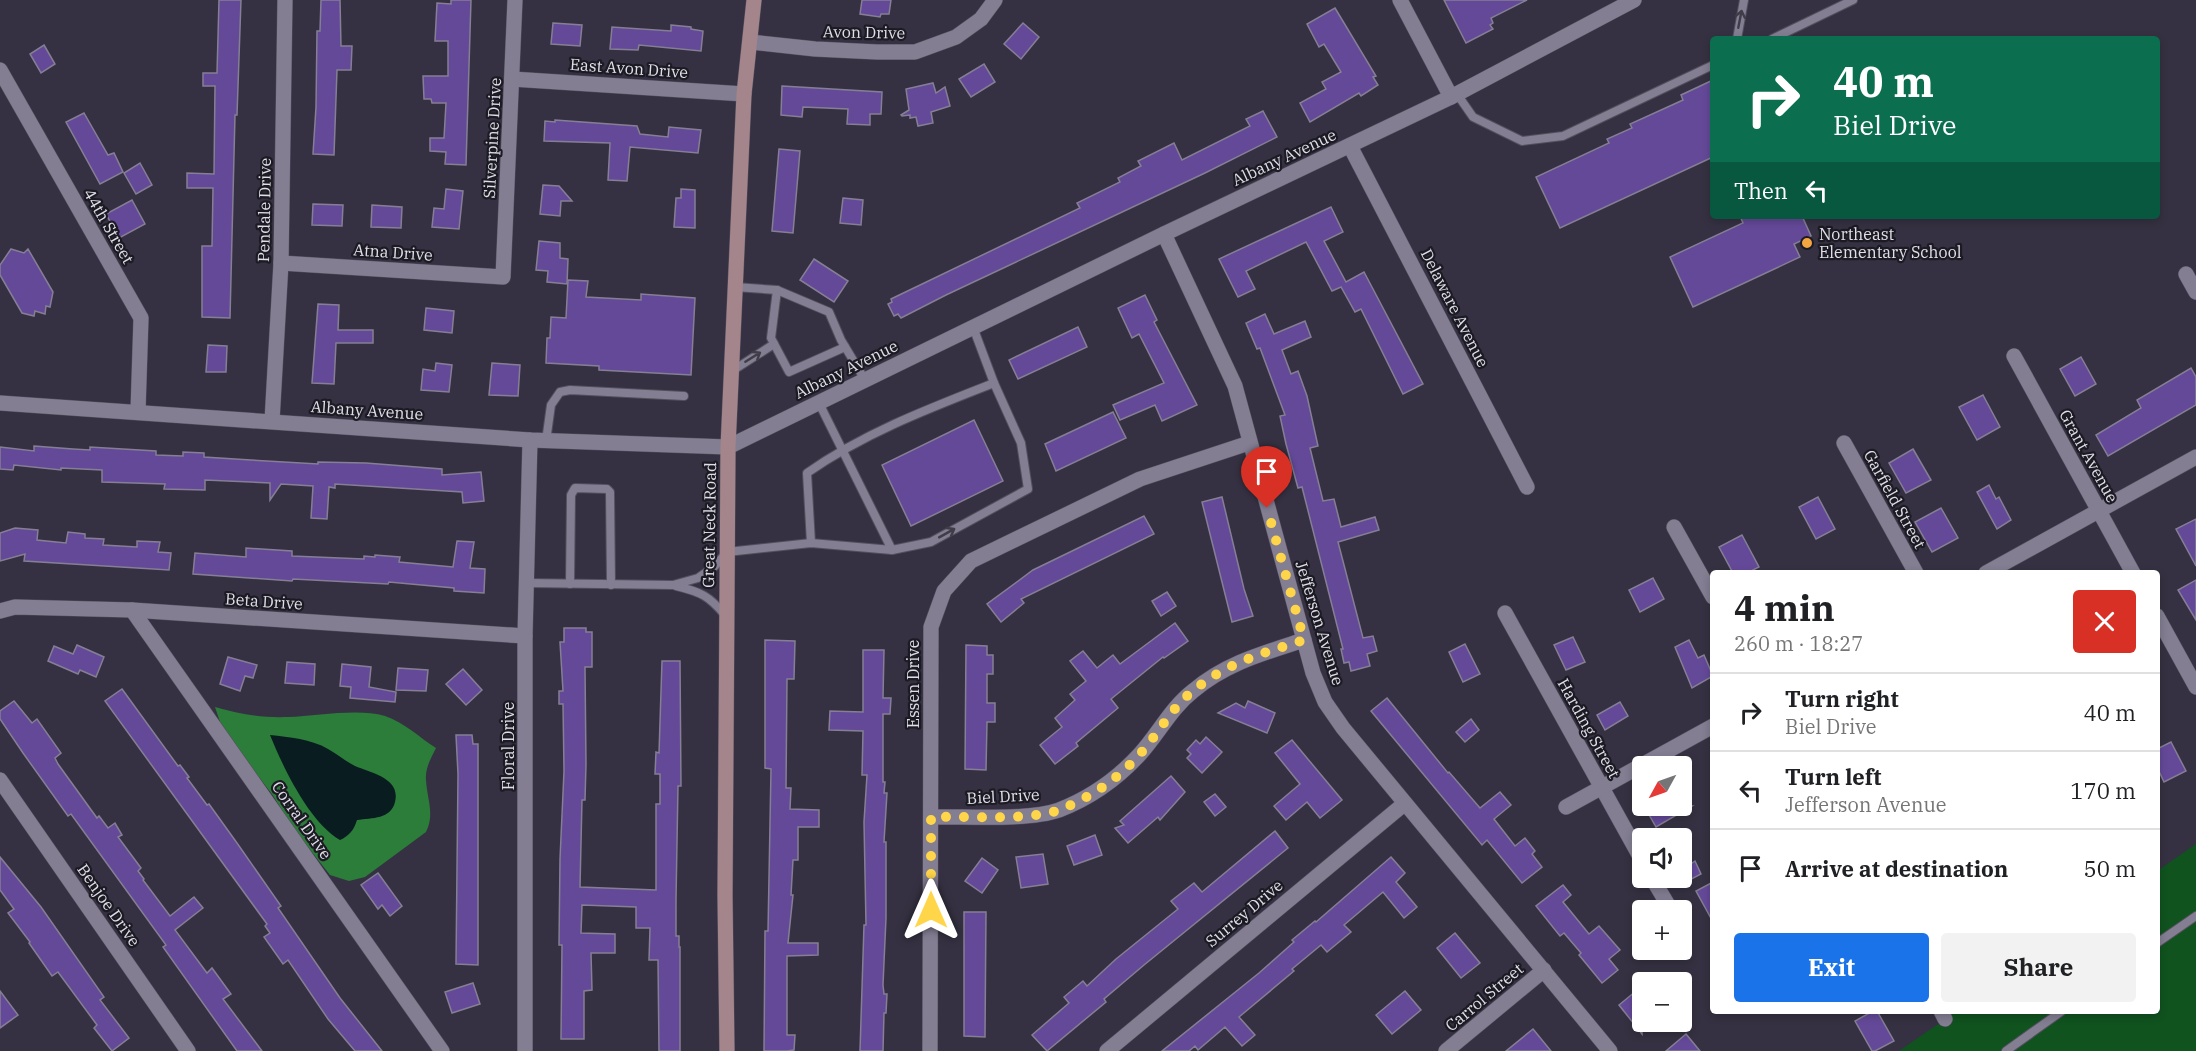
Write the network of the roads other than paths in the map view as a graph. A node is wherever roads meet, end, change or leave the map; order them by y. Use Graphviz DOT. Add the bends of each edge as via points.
graph roads {
  1 [pos="285,0"];
  2 [pos="515,0"];
  3 [pos="754,0"];
  4 [pos="995,0"];
  5 [pos="1400,0"];
  6 [pos="1634,0"];
  7 [pos="1744,0"];
  8 [pos="1853,0"];
  9 [pos="1738,36"];
  10 [pos="1778,36"];
  11 [pos="751,42"];
  12 [pos="1710,66"];
  13 [pos="0,70"];
  14 [pos="512,79"];
  15 [pos="744,94"];
  16 [pos="1454,96"];
  17 [pos="1350,146"];
  18 [pos="1164,234"];
  19 [pos="281,263"];
  20 [pos="2186,274"];
  21 [pos="503,277"];
  22 [pos="735,287"];
  23 [pos="777,290"];
  24 [pos="2196,292"];
  25 [pos="973,327"];
  26 [pos="774,344"];
  27 [pos="845,347"];
  28 [pos="2014,356"];
  29 [pos="731,371"];
  30 [pos="865,380"];
  31 [pos="994,383"];
  32 [pos="684,396"];
  33 [pos="0,403"];
  34 [pos="819,403"];
  35 [pos="138,411"];
  36 [pos="272,421"];
  37 [pos="530,440"];
  38 [pos="546,441"];
  39 [pos="1249,442"];
  40 [pos="1844,443"];
  41 [pos="728,447"];
  42 [pos="843,451"];
  43 [pos="2196,458"];
  44 [pos="1527,487"];
  45 [pos="2099,511"];
  46 [pos="1674,527"];
  47 [pos="811,543"];
  48 [pos="892,550"];
  49 [pos="727,552"];
  50 [pos="1914,570"];
  51 [pos="1991,570"];
  52 [pos="2131,570"];
  53 [pos="527,583"];
  54 [pos="570,584"];
  55 [pos="611,585"];
  56 [pos="673,585"];
  57 [pos="1710,592"];
  58 [pos="132,610"];
  59 [pos="0,611"];
  60 [pos="1505,613"];
  61 [pos="726,617"];
  62 [pos="2160,621"];
  63 [pos="525,636"];
  64 [pos="1304,640"];
  65 [pos="2196,687"];
  66 [pos="1710,728"];
  67 [pos="0,780"];
  68 [pos="1601,788"];
  69 [pos="1404,804"];
  70 [pos="1566,807"];
  71 [pos="931,817"];
  72 [pos="1632,842"];
  73 [pos="2196,916"];
  74 [pos="2160,941"];
  75 [pos="1544,970"];
  76 [pos="2058,1014"];
  77 [pos="188,1051"];
  78 [pos="442,1051"];
  79 [pos="525,1051"];
  80 [pos="727,1051"];
  81 [pos="930,1051"];
  82 [pos="1107,1051"];
  83 [pos="1446,1051"];
  84 [pos="1610,1051"];
  85 [pos="2006,1051"];
  1 -- 19 [label="street, Pendale Drive"];
  2 -- 14 [label="street, Silverpine Drive"];
  3 -- 11 [label="main road, Great Neck Road"];
  4 -- 11 [label="street, Avon Drive" via="981,20 956,37 915,51 815,49"];
  5 -- 16 [label="street"];
  6 -- 16 [label="street, Albany Avenue"];
  9 -- 7 [label="lane, one-way"];
  8 -- 10 [label="lane"];
  11 -- 15 [label="main road, Great Neck Road"];
  12 -- 16 [label="lane" via="1563,136 1522,141 1473,117"];
  13 -- 35 [label="street, 44th Street" via="141,318"];
  14 -- 15 [label="street, East Avon Drive"];
  14 -- 21 [label="street, Silverpine Drive"];
  15 -- 22 [label="main road, Great Neck Road"];
  16 -- 17 [label="street, Albany Avenue"];
  17 -- 18 [label="street, Albany Avenue"];
  17 -- 44 [label="street, Delaware Avenue"];
  18 -- 25 [label="street, Albany Avenue"];
  18 -- 39 [label="street, Jefferson Avenue" via="1234,386"];
  19 -- 21 [label="street, Atna Drive"];
  19 -- 36 [label="street, Pendale Drive"];
  20 -- 24 [label="street"];
  22 -- 23 [label="lane"];
  22 -- 29 [label="main road, Great Neck Road"];
  23 -- 26 [label="lane" via="771,338"];
  23 -- 27 [label="lane" via="829,312"];
  25 -- 30 [label="street, Albany Avenue"];
  25 -- 31 [label="lane"];
  26 -- 27 [label="lane" via="789,372"];
  29 -- 26 [label="lane, one-way"];
  27 -- 30 [label="lane"];
  28 -- 45 [label="street, Grant Avenue"];
  29 -- 41 [label="main road, Great Neck Road"];
  30 -- 34 [label="street, Albany Avenue"];
  31 -- 42 [label="lane" via="928,409"];
  48 -- 31 [label="lane, one-way" via="931,542 1028,489 1021,443"];
  32 -- 38 [label="lane" via="561,392 551,405"];
  33 -- 35 [label="street, Albany Avenue"];
  34 -- 41 [label="street, Albany Avenue"];
  34 -- 42 [label="lane"];
  35 -- 36 [label="street, Albany Avenue"];
  36 -- 37 [label="street, Albany Avenue"];
  37 -- 38 [label="street, Albany Avenue"];
  37 -- 53 [label="street, Floral Drive"];
  38 -- 41 [label="street, Albany Avenue"];
  39 -- 64 [label="street, Jefferson Avenue"];
  39 -- 71 [label="street, Essen Drive" via="1140,479 1015,539 971,561 944,591 931,627"];
  40 -- 50 [label="street, Garfield Street"];
  41 -- 49 [label="main road, Great Neck Road"];
  42 -- 47 [label="lane" via="807,473"];
  42 -- 48 [label="lane"];
  43 -- 45 [label="street"];
  45 -- 51 [label="street"];
  45 -- 52 [label="street, Grant Avenue"];
  46 -- 57 [label="street"];
  47 -- 48 [label="lane"];
  47 -- 49 [label="lane"];
  49 -- 56 [label="lane" via="698,578"];
  49 -- 61 [label="main road, Great Neck Road"];
  53 -- 54 [label="lane"];
  53 -- 63 [label="street, Floral Drive"];
  54 -- 55 [label="lane"];
  54 -- 55 [label="lane" via="575,488 610,492"];
  55 -- 56 [label="lane"];
  56 -- 61 [label="lane" via="706,595"];
  58 -- 59 [label="street, Beta Drive" via="15,607"];
  58 -- 63 [label="street, Beta Drive"];
  58 -- 78 [label="street, Corral Drive"];
  60 -- 68 [label="street, Harding Street"];
  61 -- 80 [label="main road, Great Neck Road"];
  62 -- 65 [label="street"];
  63 -- 79 [label="street, Floral Drive"];
  64 -- 69 [label="street, Jefferson Avenue" via="1325,702"];
  64 -- 71 [label="street, Biel Drive" via="1232,664 1192,691 1141,753 1107,785 1058,811 1022,816"];
  66 -- 68 [label="street"];
  67 -- 77 [label="street, Benjoe Drive"];
  68 -- 70 [label="street"];
  68 -- 72 [label="street, Harding Street"];
  69 -- 75 [label="street, Jefferson Avenue"];
  69 -- 82 [label="street, Surrey Drive"];
  71 -- 81 [label="street, Essen Drive"];
  73 -- 74 [label="lane"];
  75 -- 83 [label="street, Carrol Street"];
  75 -- 84 [label="street, Jefferson Avenue"];
  76 -- 85 [label="lane"];
}
